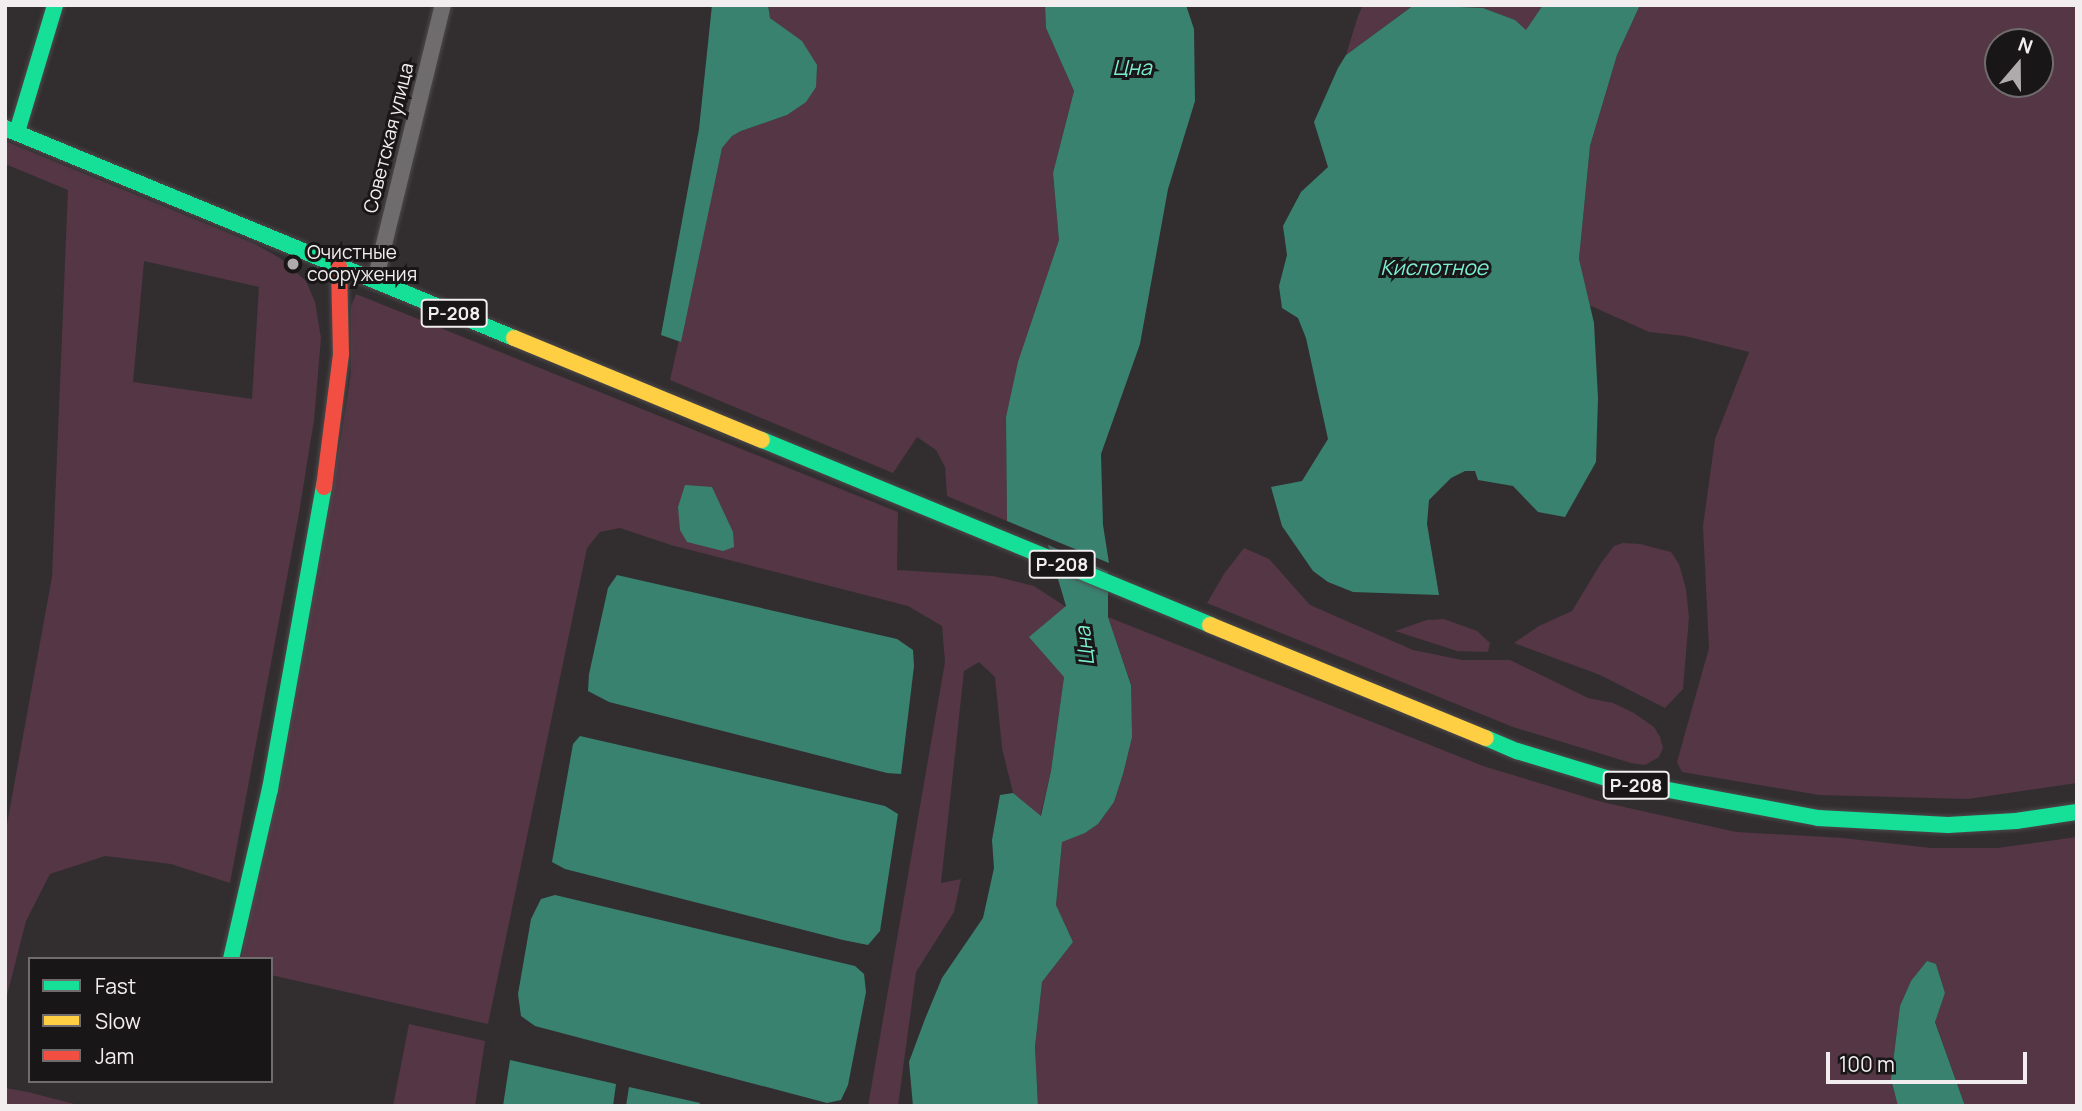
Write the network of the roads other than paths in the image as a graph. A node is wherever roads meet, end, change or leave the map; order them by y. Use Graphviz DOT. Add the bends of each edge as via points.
graph roads {
  1 [pos="55,5"];
  2 [pos="443,5"];
  3 [pos="11,130"];
  4 [pos="340,266"];
  5 [pos="375,281"];
  6 [pos="2077,812"];
  7 [pos="232,957"];
  1 -- 3 [label="main road"];
  2 -- 5 [label="street, Советская улица"];
  3 -- 4 [label="main road, Р-208"];
  4 -- 5 [label="main road, Р-208"];
  4 -- 7 [label="main road" via="341,354 326,480 270,789"];
  5 -- 6 [label="main road, Р-208" via="1517,751 1677,794 1818,818 1948,825"];
}
